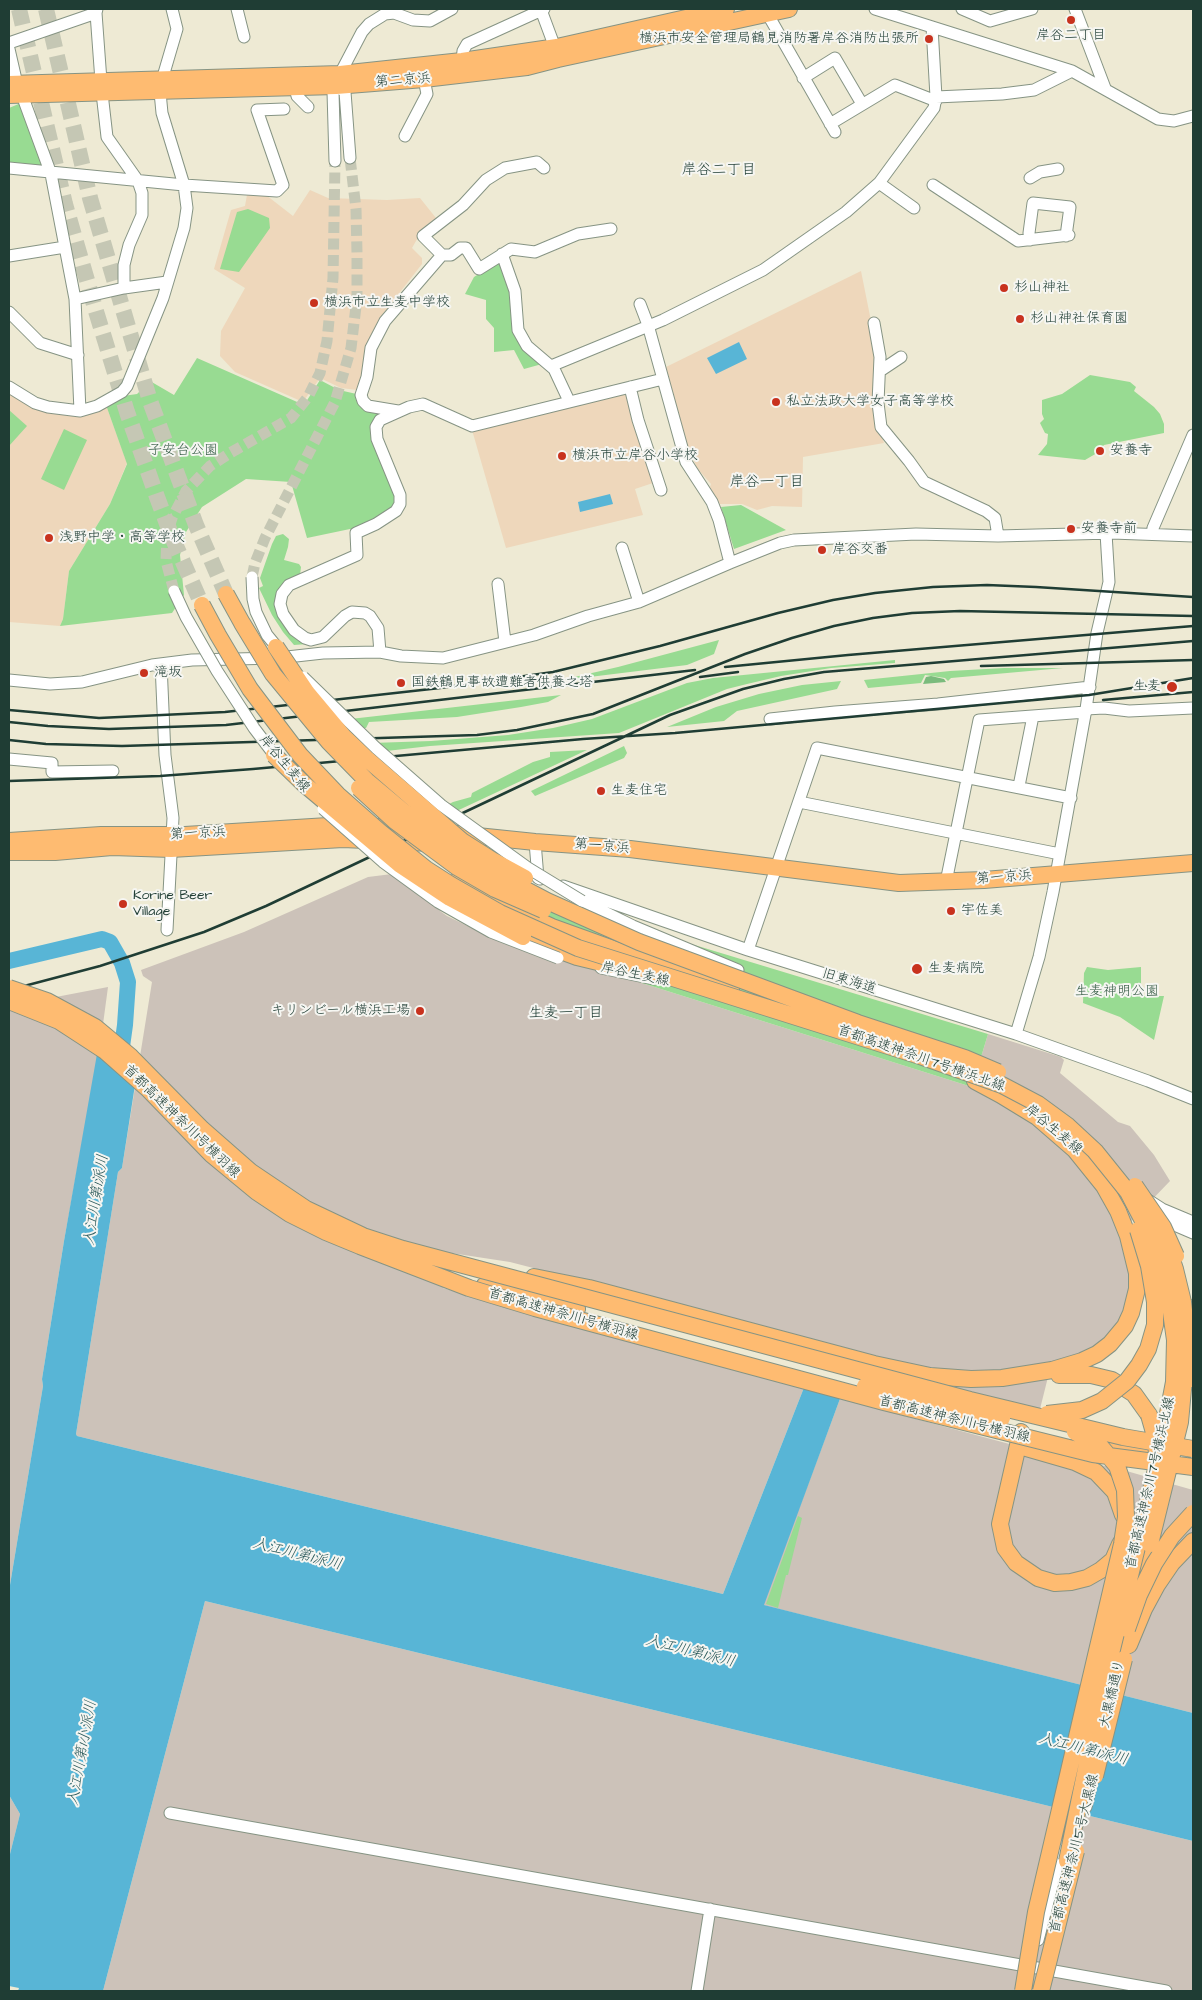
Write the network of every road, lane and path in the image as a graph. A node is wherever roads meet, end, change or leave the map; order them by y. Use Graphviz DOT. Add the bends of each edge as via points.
graph roads {
  1 [pos="172,9"];
  2 [pos="237,9"];
  3 [pos="452,9"];
  4 [pos="542,9"];
  5 [pos="726,9"];
  6 [pos="789,9"];
  7 [pos="874,9"];
  8 [pos="962,9"];
  9 [pos="1032,9"];
  10 [pos="1074,9"];
  11 [pos="97,11"];
  12 [pos="698,12"];
  13 [pos="768,13"];
  14 [pos="932,28"];
  15 [pos="244,37"];
  16 [pos="9,44"];
  17 [pos="9,48"];
  18 [pos="557,53"];
  19 [pos="462,61"];
  20 [pos="1072,71"];
  21 [pos="803,78"];
  22 [pos="424,79"];
  23 [pos="338,80"];
  24 [pos="161,86"];
  25 [pos="102,87"];
  26 [pos="295,88"];
  27 [pos="1105,88"];
  28 [pos="14,89"];
  29 [pos="936,99"];
  30 [pos="862,104"];
  31 [pos="308,107"];
  32 [pos="284,109"];
  33 [pos="1193,116"];
  34 [pos="405,136"];
  35 [pos="350,158"];
  36 [pos="335,161"];
  37 [pos="9,168"];
  38 [pos="544,168"];
  39 [pos="1058,169"];
  40 [pos="51,174"];
  41 [pos="1030,178"];
  42 [pos="138,181"];
  43 [pos="879,183"];
  44 [pos="933,185"];
  45 [pos="184,186"];
  46 [pos="914,208"];
  47 [pos="611,228"];
  48 [pos="1030,240"];
  49 [pos="65,248"];
  50 [pos="502,254"];
  51 [pos="442,255"];
  52 [pos="9,256"];
  53 [pos="167,282"];
  54 [pos="124,288"];
  55 [pos="75,299"];
  56 [pos="640,304"];
  57 [pos="9,312"];
  58 [pos="874,323"];
  59 [pos="648,325"];
  60 [pos="78,355"];
  61 [pos="901,357"];
  62 [pos="551,366"];
  63 [pos="880,370"];
  64 [pos="663,378"];
  65 [pos="9,387"];
  66 [pos="630,387"];
  67 [pos="569,402"];
  68 [pos="80,411"];
  69 [pos="398,411"];
  70 [pos="1193,435"];
  71 [pos="662,490"];
  72 [pos="1106,533"];
  73 [pos="1153,533"];
  74 [pos="998,536"];
  75 [pos="1193,536"];
  76 [pos="622,548"];
  77 [pos="730,563"];
  78 [pos="252,576"];
  79 [pos="498,584"];
  80 [pos="174,591"];
  81 [pos="226,594"];
  82 [pos="640,602"];
  83 [pos="202,605"];
  84 [pos="505,642"];
  85 [pos="276,647"];
  86 [pos="380,652"];
  87 [pos="161,664"];
  88 [pos="9,680"];
  89 [pos="1090,687"];
  90 [pos="1193,708"];
  91 [pos="1086,711"];
  92 [pos="1033,716"];
  93 [pos="770,719"];
  94 [pos="274,755"];
  95 [pos="300,755"];
  96 [pos="9,759"];
  97 [pos="113,771"];
  98 [pos="967,777"];
  99 [pos="1019,786"];
  100 [pos="1071,798"];
  101 [pos="799,802"];
  102 [pos="956,834"];
  103 [pos="9,841"];
  104 [pos="171,842"];
  105 [pos="534,847"];
  106 [pos="9,852"];
  107 [pos="1060,854"];
  108 [pos="1193,863"];
  109 [pos="1193,871"];
  110 [pos="775,872"];
  111 [pos="1054,879"];
  112 [pos="946,882"];
  113 [pos="167,930"];
  114 [pos="748,950"];
  115 [pos="740,976"];
  116 [pos="9,988"];
  117 [pos="704,989"];
  118 [pos="9,1001"];
  119 [pos="792,1010"];
  120 [pos="842,1032"];
  121 [pos="1016,1034"];
  122 [pos="985,1066"];
  123 [pos="1193,1099"];
  124 [pos="1068,1126"];
  125 [pos="1125,1173"];
  126 [pos="1193,1222"];
  127 [pos="1193,1233"];
  128 [pos="380,1254"];
  129 [pos="470,1266"];
  130 [pos="1193,1307"];
  131 [pos="729,1336"];
  132 [pos="1193,1342"];
  133 [pos="1193,1374"];
  134 [pos="1002,1378"];
  135 [pos="1193,1393"];
  136 [pos="912,1396"];
  137 [pos="884,1402"];
  138 [pos="1021,1432"];
  139 [pos="1106,1441"];
  140 [pos="1193,1448"];
  141 [pos="1152,1451"];
  142 [pos="1170,1454"];
  143 [pos="1193,1466"];
  144 [pos="1149,1467"];
  145 [pos="1166,1470"];
  146 [pos="1193,1473"];
  147 [pos="1193,1513"];
  148 [pos="1193,1541"];
  149 [pos="1150,1544"];
  150 [pos="1124,1659"];
  151 [pos="170,1813"];
  152 [pos="1067,1861"];
  153 [pos="710,1909"];
  154 [pos="1032,1966"];
  155 [pos="1047,1969"];
  156 [pos="696,1991"];
  157 [pos="1024,1991"];
  158 [pos="1034,1991"];
  159 [pos="1041,1991"];
  160 [pos="1166,1991"];
  1 -- 24 [label="street" via="177,29"];
  2 -- 15 [label="street"];
  3 -- 23 [label="street" via="430,21 394,14 377,18 362,32"];
  4 -- 18 [label="street"];
  4 -- 19 [label="street" via="467,44"];
  5 -- 12 [label="highway, 第二京浜"];
  6 -- 13 [label="highway, 第二京浜"];
  7 -- 14 [label="street"];
  8 -- 9 [label="street" via="990,21"];
  10 -- 27 [label="street"];
  11 -- 16 [label="street"];
  11 -- 25 [label="street"];
  12 -- 18 [label="highway, 第二京浜"];
  13 -- 18 [label="highway, 第二京浜"];
  13 -- 21 [label="street"];
  14 -- 20 [label="street"];
  14 -- 29 [label="street"];
  17 -- 28 [label="street"];
  18 -- 19 [label="highway, 第二京浜"];
  18 -- 22 [label="highway, 第二京浜" via="527,68"];
  19 -- 23 [label="highway, 第二京浜"];
  20 -- 27 [label="street"];
  20 -- 29 [label="street" via="1034,90"];
  21 -- 30 [label="street" via="836,58"];
  21 -- 30 [label="street" via="832,128"];
  22 -- 23 [label="highway, 第二京浜"];
  22 -- 34 [label="street" via="427,94"];
  23 -- 24 [label="highway, 第二京浜"];
  23 -- 26 [label="highway, 第二京浜"];
  23 -- 35 [label="street" via="345,92"];
  23 -- 36 [label="street" via="333,92"];
  24 -- 25 [label="highway, 第二京浜"];
  24 -- 26 [label="highway, 第二京浜"];
  24 -- 45 [label="street" via="162,114"];
  25 -- 28 [label="highway, 第二京浜"];
  25 -- 42 [label="street" via="107,137"];
  26 -- 31 [label="street" via="297,96"];
  27 -- 33 [label="street" via="1158,119 1174,121"];
  28 -- 40 [label="street"];
  29 -- 30 [label="street" via="895,85"];
  29 -- 43 [label="street" via="919,131"];
  32 -- 45 [label="street" via="257,110 283,185 280,189 255,191"];
  37 -- 40 [label="street"];
  38 -- 51 [label="street" via="537,162 516,165 486,180 463,205 422,236"];
  39 -- 41 [label="street" via="1040,172"];
  40 -- 42 [label="street"];
  40 -- 49 [label="street"];
  42 -- 45 [label="street"];
  42 -- 54 [label="street" via="142,192 142,215 126,254"];
  43 -- 46 [label="street"];
  43 -- 59 [label="street" via="846,212 763,270"];
  44 -- 48 [label="street" via="1018,241"];
  45 -- 53 [label="street" via="187,208 184,228"];
  47 -- 50 [label="street" via="578,234 535,252 511,248"];
  48 -- 48 [label="street" via="1033,202 1070,207 1068,236"];
  49 -- 52 [label="street"];
  49 -- 55 [label="street"];
  50 -- 51 [label="street" via="479,269 466,248"];
  50 -- 62 [label="street" via="514,291 518,330 527,346"];
  51 -- 69 [label="street" via="385,321 371,348 361,395 363,401 368,406"];
  53 -- 54 [label="street"];
  53 -- 68 [label="street" via="127,386 97,406"];
  54 -- 55 [label="street"];
  55 -- 60 [label="street"];
  56 -- 59 [label="street"];
  57 -- 60 [label="street" via="40,343"];
  58 -- 63 [label="street"];
  59 -- 62 [label="street"];
  59 -- 64 [label="street"];
  60 -- 68 [label="street"];
  61 -- 63 [label="street"];
  62 -- 67 [label="street"];
  63 -- 74 [label="street" via="880,427 924,482 995,518"];
  64 -- 66 [label="street"];
  64 -- 77 [label="street" via="686,462 712,502"];
  65 -- 68 [label="street" via="34,403"];
  66 -- 67 [label="street"];
  66 -- 71 [label="street"];
  67 -- 69 [label="street" via="472,426 423,404"];
  69 -- 86 [label="street" via="380,420 376,427 382,453 400,495 396,511 356,532 357,555 294,582 280,598 283,614 294,630 311,640 323,637 352,612 365,613 378,628"];
  70 -- 73 [label="street"];
  72 -- 73 [label="street"];
  72 -- 74 [label="street"];
  72 -- 89 [label="street" via="1109,582 1097,633"];
  73 -- 75 [label="street"];
  74 -- 77 [label="street" via="916,534 794,540"];
  76 -- 82 [label="street"];
  77 -- 82 [label="street"];
  78 -- 85 [label="street, bridge" via="256,612"];
  79 -- 84 [label="street"];
  80 -- 94 [label="street, 岸谷生麦線, bridge" via="217,671"];
  81 -- 115 [label="highway, 首都高速神奈川7号横浜北線, bridge" via="273,674 329,742 368,782 411,818 499,877 575,914 639,942"];
  82 -- 84 [label="street"];
  83 -- 95 [label="highway, 首都高速神奈川7号横浜北線, bridge" via="245,681"];
  84 -- 86 [label="street" via="443,658"];
  85 -- 115 [label="highway, bridge" via="307,693 343,736 462,841 620,928"];
  86 -- 87 [label="street"];
  87 -- 88 [label="street" via="82,682 50,684"];
  87 -- 104 [label="street" via="165,755 173,818"];
  89 -- 91 [label="street"];
  89 -- 93 [label="street"];
  90 -- 91 [label="street"];
  91 -- 92 [label="street"];
  91 -- 100 [label="street"];
  92 -- 98 [label="street" via="979,720"];
  92 -- 99 [label="street"];
  94 -- 117 [label="highway, bridge" via="399,864 475,914 523,937 577,957"];
  94 -- 119 [label="street, 岸谷生麦線, bridge" via="327,813 383,862 438,902 491,932 558,958"];
  95 -- 117 [label="highway, 首都高速神奈川7号横浜北線, bridge" via="338,795 387,838 474,899 552,938"];
  95 -- 119 [label="highway, bridge" via="354,805 395,837 513,909 573,935"];
  96 -- 97 [label="street" via="52,763 52,772"];
  98 -- 99 [label="street"];
  98 -- 101 [label="street" via="817,748"];
  98 -- 102 [label="street"];
  99 -- 100 [label="street"];
  100 -- 107 [label="street"];
  101 -- 102 [label="street"];
  101 -- 110 [label="street"];
  102 -- 107 [label="street"];
  102 -- 112 [label="street"];
  103 -- 104 [label="highway, 第一京浜" via="101,835"];
  104 -- 105 [label="highway, 第一京浜" via="343,839"];
  104 -- 106 [label="highway, 第一京浜" via="55,852"];
  104 -- 113 [label="street"];
  105 -- 110 [label="highway, 第一京浜" via="630,849"];
  105 -- 114 [label="street, 旧東海道" via="538,878"];
  107 -- 111 [label="street"];
  108 -- 111 [label="highway, 第一京浜"];
  109 -- 111 [label="highway, 第一京浜"];
  110 -- 111 [label="highway, 第一京浜" via="858,888 903,892 971,891"];
  110 -- 112 [label="highway, 第一京浜" via="899,883"];
  110 -- 114 [label="street"];
  111 -- 112 [label="highway, 第一京浜"];
  111 -- 121 [label="street" via="1039,957"];
  114 -- 121 [label="street, 旧東海道"];
  115 -- 122 [label="highway, 首都高速神奈川7号横浜北線, bridge"];
  115 -- 126 [label="street, 岸谷生麦線, bridge" via="953,1057 1001,1079 1054,1113 1146,1198 1162,1209"];
  116 -- 129 [label="highway, 首都高速神奈川1号横羽線, bridge" via="63,1009 108,1038 144,1068 223,1148 287,1198 363,1236"];
  117 -- 120 [label="highway, 首都高速神奈川7号横浜北線, bridge"];
  118 -- 128 [label="highway, 首都高速神奈川1号横羽線, bridge" via="59,1021 105,1051 211,1154 272,1203 326,1232"];
  119 -- 127 [label="street, 岸谷生麦線, bridge" via="949,1067 996,1088 1055,1128 1136,1204 1159,1219"];
  120 -- 124 [label="highway, 首都高速神奈川7号横浜北線, bridge" via="1002,1085 1038,1104"];
  120 -- 134 [label="highway, bridge" via="951,1070 1025,1109 1079,1154 1101,1181 1118,1211 1131,1246 1137,1289 1125,1326 1104,1349 1082,1362"];
  121 -- 123 [label="street, 旧東海道"];
  122 -- 125 [label="highway, 首都高速神奈川7号横浜北線, bridge" via="1025,1085 1064,1111 1091,1134"];
  122 -- 136 [label="highway, bridge" via="1057,1111 1088,1143 1108,1170 1132,1215 1145,1251 1155,1302 1153,1333 1144,1357 1127,1381 1102,1401 1082,1410 1031,1414"];
  124 -- 135 [label="highway, bridge" via="1121,1174 1143,1202 1162,1235 1183,1302"];
  124 -- 152 [label="highway, 首都高速神奈川7号横浜北線, bridge" via="1118,1178 1151,1236 1171,1301 1175,1361 1167,1423 1103,1686"];
  125 -- 132 [label="highway, bridge" via="1155,1214 1179,1263"];
  125 -- 149 [label="highway, 首都高速神奈川7号横浜北線, bridge" via="1151,1216 1170,1258 1183,1323 1185,1380 1181,1415"];
  128 -- 136 [label="highway, bridge" via="538,1300"];
  128 -- 137 [label="highway, 首都高速神奈川1号横羽線, bridge" via="469,1288 536,1308"];
  129 -- 131 [label="highway, 首都高速神奈川1号横羽線, bridge"];
  129 -- 134 [label="highway, bridge" via="589,1288 899,1370 957,1378"];
  130 -- 141 [label="main road"];
  131 -- 139 [label="highway, bridge" via="818,1368"];
  131 -- 140 [label="highway, 首都高速神奈川1号横羽線, bridge" via="1087,1429"];
  133 -- 142 [label="main road"];
  134 -- 149 [label="highway, bridge" via="1073,1374 1098,1376 1119,1382 1138,1399 1151,1421 1157,1453 1158,1493"];
  136 -- 157 [label="highway, bridge" via="981,1414 1075,1432 1095,1442 1106,1453 1117,1466 1125,1490 1122,1544 1036,1912"];
  137 -- 138 [label="highway, bridge" via="940,1423 1075,1462 1096,1472 1119,1499 1123,1515 1122,1539 1117,1554 1107,1566 1087,1578 1063,1583 1046,1581 1016,1563 1005,1548 1001,1515"];
  137 -- 143 [label="highway, 首都高速神奈川1号横羽線, bridge" via="1084,1452"];
  138 -- 144 [label="main road"];
  139 -- 141 [label="main road"];
  141 -- 142 [label="main road"];
  141 -- 144 [label="main road"];
  142 -- 143 [label="main road"];
  142 -- 145 [label="street, 大黒橋通り"];
  144 -- 145 [label="main road"];
  144 -- 154 [label="street, 大黒橋通り, bridge" via="1101,1688"];
  145 -- 146 [label="main road"];
  145 -- 155 [label="street, 大黒橋通り, bridge"];
  147 -- 152 [label="highway, bridge" via="1172,1536 1159,1557 1132,1613"];
  148 -- 150 [label="highway" via="1157,1585"];
  149 -- 150 [label="highway, 首都高速神奈川7号横浜北線, bridge"];
  150 -- 159 [label="highway, 首都高速神奈川5号大黒線, bridge"];
  151 -- 153 [label="street"];
  152 -- 158 [label="highway, 首都高速神奈川5号大黒線"];
  153 -- 154 [label="street"];
  153 -- 156 [label="street"];
  154 -- 155 [label="street"];
  154 -- 157 [label="street, 大黒橋通り"];
  155 -- 159 [label="street, 大黒橋通り"];
  155 -- 160 [label="street"];
}
